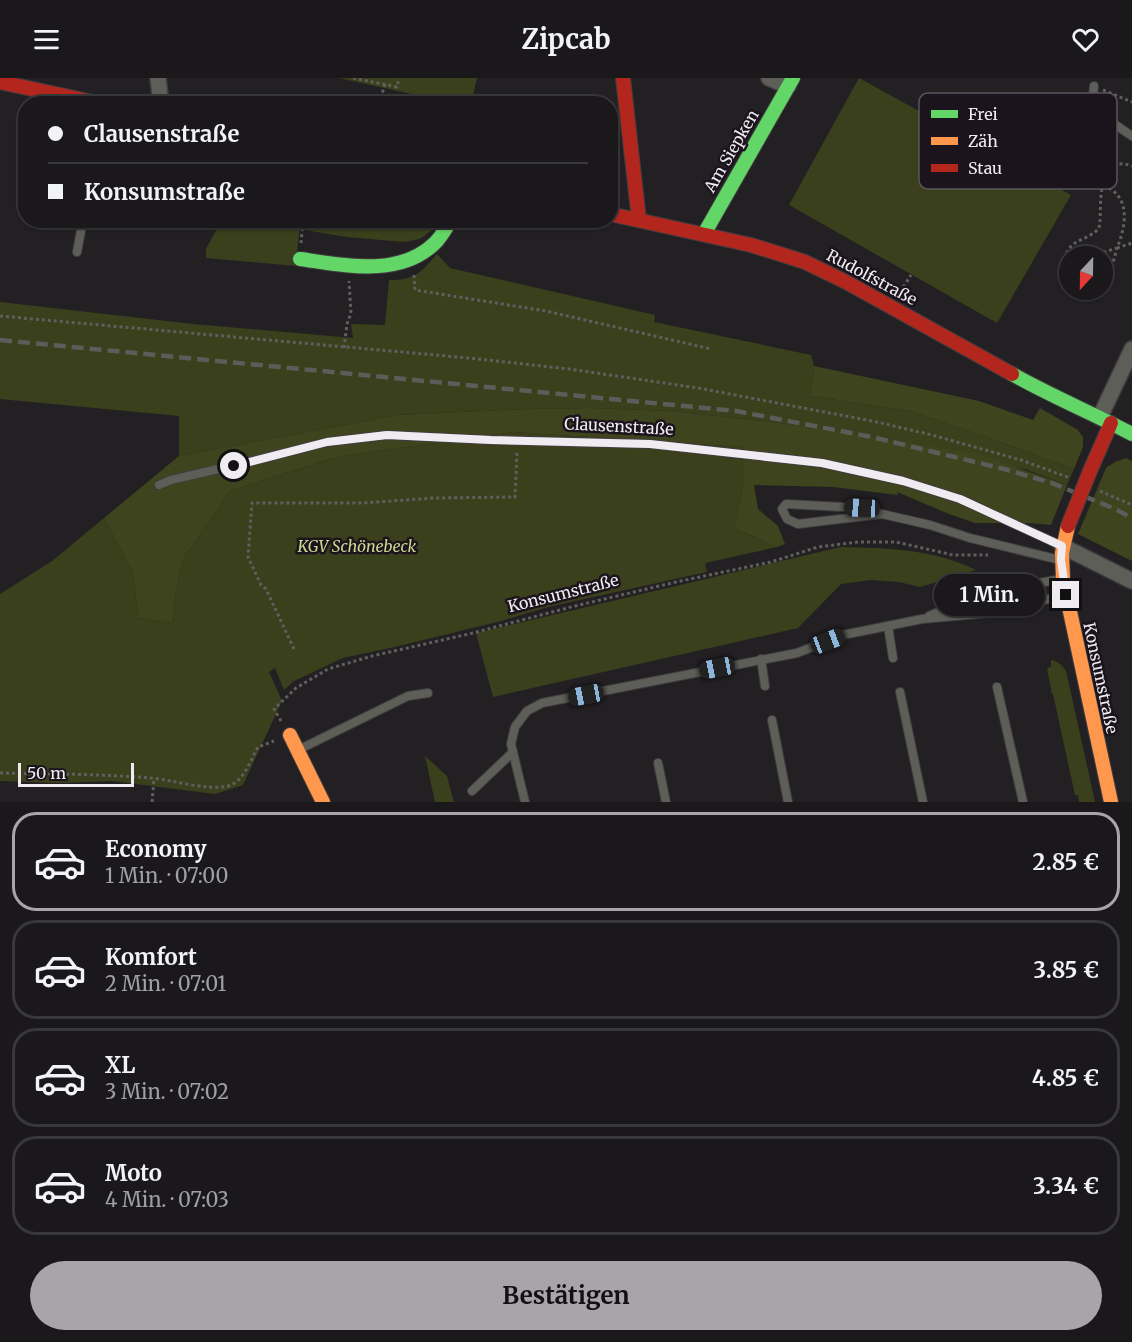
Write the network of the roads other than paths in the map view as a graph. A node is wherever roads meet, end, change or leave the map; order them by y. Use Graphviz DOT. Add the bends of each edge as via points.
graph roads {
  1 [pos="158,78"];
  2 [pos="623,78"];
  3 [pos="769,78"];
  4 [pos="0,82"];
  5 [pos="791,82"];
  6 [pos="1094,86"];
  7 [pos="1093,93"];
  8 [pos="65,96"];
  9 [pos="160,96"];
  10 [pos="1117,126"];
  11 [pos="1132,136"];
  12 [pos="618,216"];
  13 [pos="639,220"];
  14 [pos="82,228"];
  15 [pos="446,228"];
  16 [pos="704,234"];
  17 [pos="77,252"];
  18 [pos="300,259"];
  19 [pos="1132,349"];
  20 [pos="1106,420"];
  21 [pos="1132,434"];
  22 [pos="159,485"];
  23 [pos="882,514"];
  24 [pos="1062,553"];
  25 [pos="1063,579"];
  26 [pos="1132,581"];
  27 [pos="1066,595"];
  28 [pos="922,619"];
  29 [pos="888,626"];
  30 [pos="893,658"];
  31 [pos="761,659"];
  32 [pos="765,686"];
  33 [pos="997,687"];
  34 [pos="900,692"];
  35 [pos="428,693"];
  36 [pos="772,720"];
  37 [pos="290,735"];
  38 [pos="298,751"];
  39 [pos="513,752"];
  40 [pos="658,763"];
  41 [pos="472,791"];
  42 [pos="322,802"];
  43 [pos="525,802"];
  44 [pos="666,802"];
  45 [pos="788,802"];
  46 [pos="923,802"];
  47 [pos="1023,802"];
  48 [pos="1111,802"];
  1 -- 9 [label="street"];
  2 -- 13 [label="street"];
  3 -- 5 [label="street, Am Siepken"];
  4 -- 8 [label="street"];
  5 -- 16 [label="street, Am Siepken"];
  6 -- 7 [label="lane"];
  10 -- 11 [label="lane"];
  12 -- 13 [label="street, Rudolfstraße"];
  13 -- 16 [label="street, Rudolfstraße"];
  14 -- 17 [label="lane"];
  15 -- 18 [label="street" via="435,244 412,260 390,266"];
  16 -- 20 [label="street, Rudolfstraße" via="805,262 1031,385"];
  19 -- 20 [label="street"];
  20 -- 21 [label="street, Rudolfstraße"];
  20 -- 24 [label="street, Konsumstraße, bridge"];
  22 -- 24 [label="lane, Clausenstraße" via="327,442 387,435 650,444 822,463 903,481 960,499"];
  23 -- 23 [label="lane" via="798,524 787,519 782,509 786,504 862,508"];
  23 -- 24 [label="lane" via="970,538"];
  24 -- 25 [label="street, Konsumstraße"];
  24 -- 26 [label="street, Clausenstraße"];
  25 -- 27 [label="street, Konsumstraße"];
  25 -- 28 [label="lane" via="985,593"];
  27 -- 28 [label="lane" via="989,613"];
  27 -- 48 [label="street, Konsumstraße"];
  28 -- 29 [label="lane"];
  29 -- 30 [label="lane"];
  29 -- 31 [label="lane" via="843,635 797,653"];
  31 -- 32 [label="lane"];
  31 -- 39 [label="lane" via="542,704 527,711 515,727"];
  33 -- 47 [label="lane"];
  34 -- 46 [label="lane"];
  35 -- 38 [label="lane" via="408,696"];
  36 -- 45 [label="lane"];
  37 -- 38 [label="street"];
  38 -- 42 [label="street"];
  39 -- 41 [label="lane"];
  39 -- 43 [label="lane"];
  40 -- 44 [label="lane"];
}
